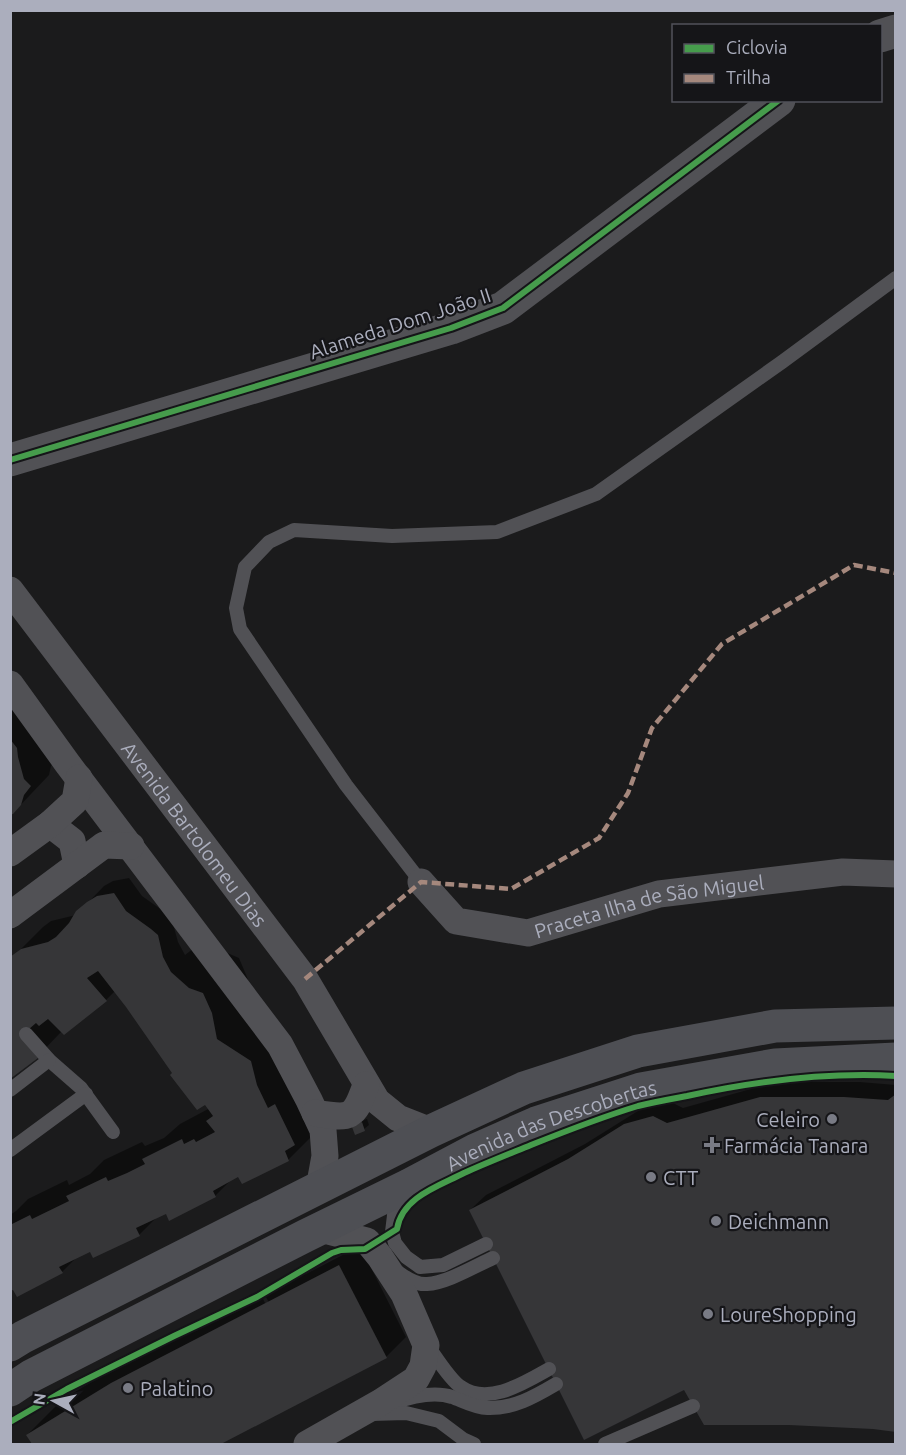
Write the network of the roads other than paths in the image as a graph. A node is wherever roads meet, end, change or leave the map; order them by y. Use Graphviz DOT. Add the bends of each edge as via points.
graph roads {
  1 [pos="777,102"];
  2 [pos="896,278"];
  3 [pos="11,461"];
  4 [pos="10,590"];
  5 [pos="10,684"];
  6 [pos="79,778"];
  7 [pos="50,824"];
  8 [pos="131,846"];
  9 [pos="10,853"];
  10 [pos="77,865"];
  11 [pos="896,873"];
  12 [pos="421,882"];
  13 [pos="10,915"];
  14 [pos="896,1023"];
  15 [pos="26,1034"];
  16 [pos="896,1059"];
  17 [pos="49,1060"];
  18 [pos="366,1084"];
  19 [pos="10,1090"];
  20 [pos="86,1094"];
  21 [pos="315,1113"];
  22 [pos="431,1131"];
  23 [pos="113,1132"];
  24 [pos="10,1150"];
  25 [pos="409,1185"];
  26 [pos="319,1189"];
  27 [pos="320,1229"];
  28 [pos="486,1245"];
  29 [pos="380,1257"];
  30 [pos="493,1258"];
  31 [pos="426,1345"];
  32 [pos="10,1346"];
  33 [pos="549,1369"];
  34 [pos="556,1384"];
  35 [pos="10,1390"];
  36 [pos="693,1406"];
  37 [pos="360,1414"];
  38 [pos="307,1444"];
  39 [pos="474,1444"];
  40 [pos="605,1444"];
  1 -- 3 [label="street, Alameda Dom João II" via="503,308 440,331"];
  2 -- 12 [label="lane" via="596,494 497,532 392,536 294,530 269,543 245,567 236,608 240,629 346,785"];
  4 -- 18 [label="street, Avenida Bartolomeu Dias" via="305,979"];
  5 -- 6 [label="street"];
  6 -- 7 [label="street" via="75,801"];
  6 -- 8 [label="street"];
  7 -- 9 [label="street"];
  7 -- 10 [label="street" via="72,841"];
  8 -- 10 [label="street" via="104,845"];
  8 -- 21 [label="street" via="280,1045"];
  10 -- 13 [label="street"];
  11 -- 12 [label="street, Praceta Ilha de São Miguel" via="843,872 659,894 528,933 456,921"];
  14 -- 22 [label="main road, Avenida das Descobertas" via="775,1026 638,1051 524,1088"];
  15 -- 17 [label="lane"];
  16 -- 25 [label="main road, Avenida das Descobertas" via="775,1065 640,1089 536,1123"];
  17 -- 19 [label="lane"];
  17 -- 20 [label="lane"];
  18 -- 21 [label="street" via="352,1114 339,1117"];
  18 -- 22 [label="street, Avenida Bartolomeu Dias" via="377,1101 398,1118"];
  20 -- 23 [label="lane"];
  20 -- 24 [label="lane"];
  21 -- 26 [label="street" via="323,1130 325,1156"];
  22 -- 26 [label="main road, Avenida das Descobertas"];
  25 -- 27 [label="main road, Avenida das Descobertas"];
  25 -- 28 [label="lane" via="395,1207 392,1232 406,1257 420,1267 443,1265"];
  26 -- 32 [label="main road, Avenida das Descobertas"];
  27 -- 29 [label="street" via="367,1241"];
  27 -- 35 [label="main road, Avenida das Descobertas"];
  29 -- 30 [label="lane" via="408,1280 426,1284 450,1278"];
  29 -- 31 [label="street" via="404,1294"];
  31 -- 33 [label="lane" via="459,1386 475,1394 498,1392"];
  31 -- 37 [label="street" via="423,1366 416,1379"];
  34 -- 37 [label="lane" via="505,1408 485,1408 449,1396 430,1395"];
  36 -- 40 [label="lane"];
  37 -- 38 [label="street"];
  37 -- 39 [label="lane" via="406,1413 439,1421"];
}
